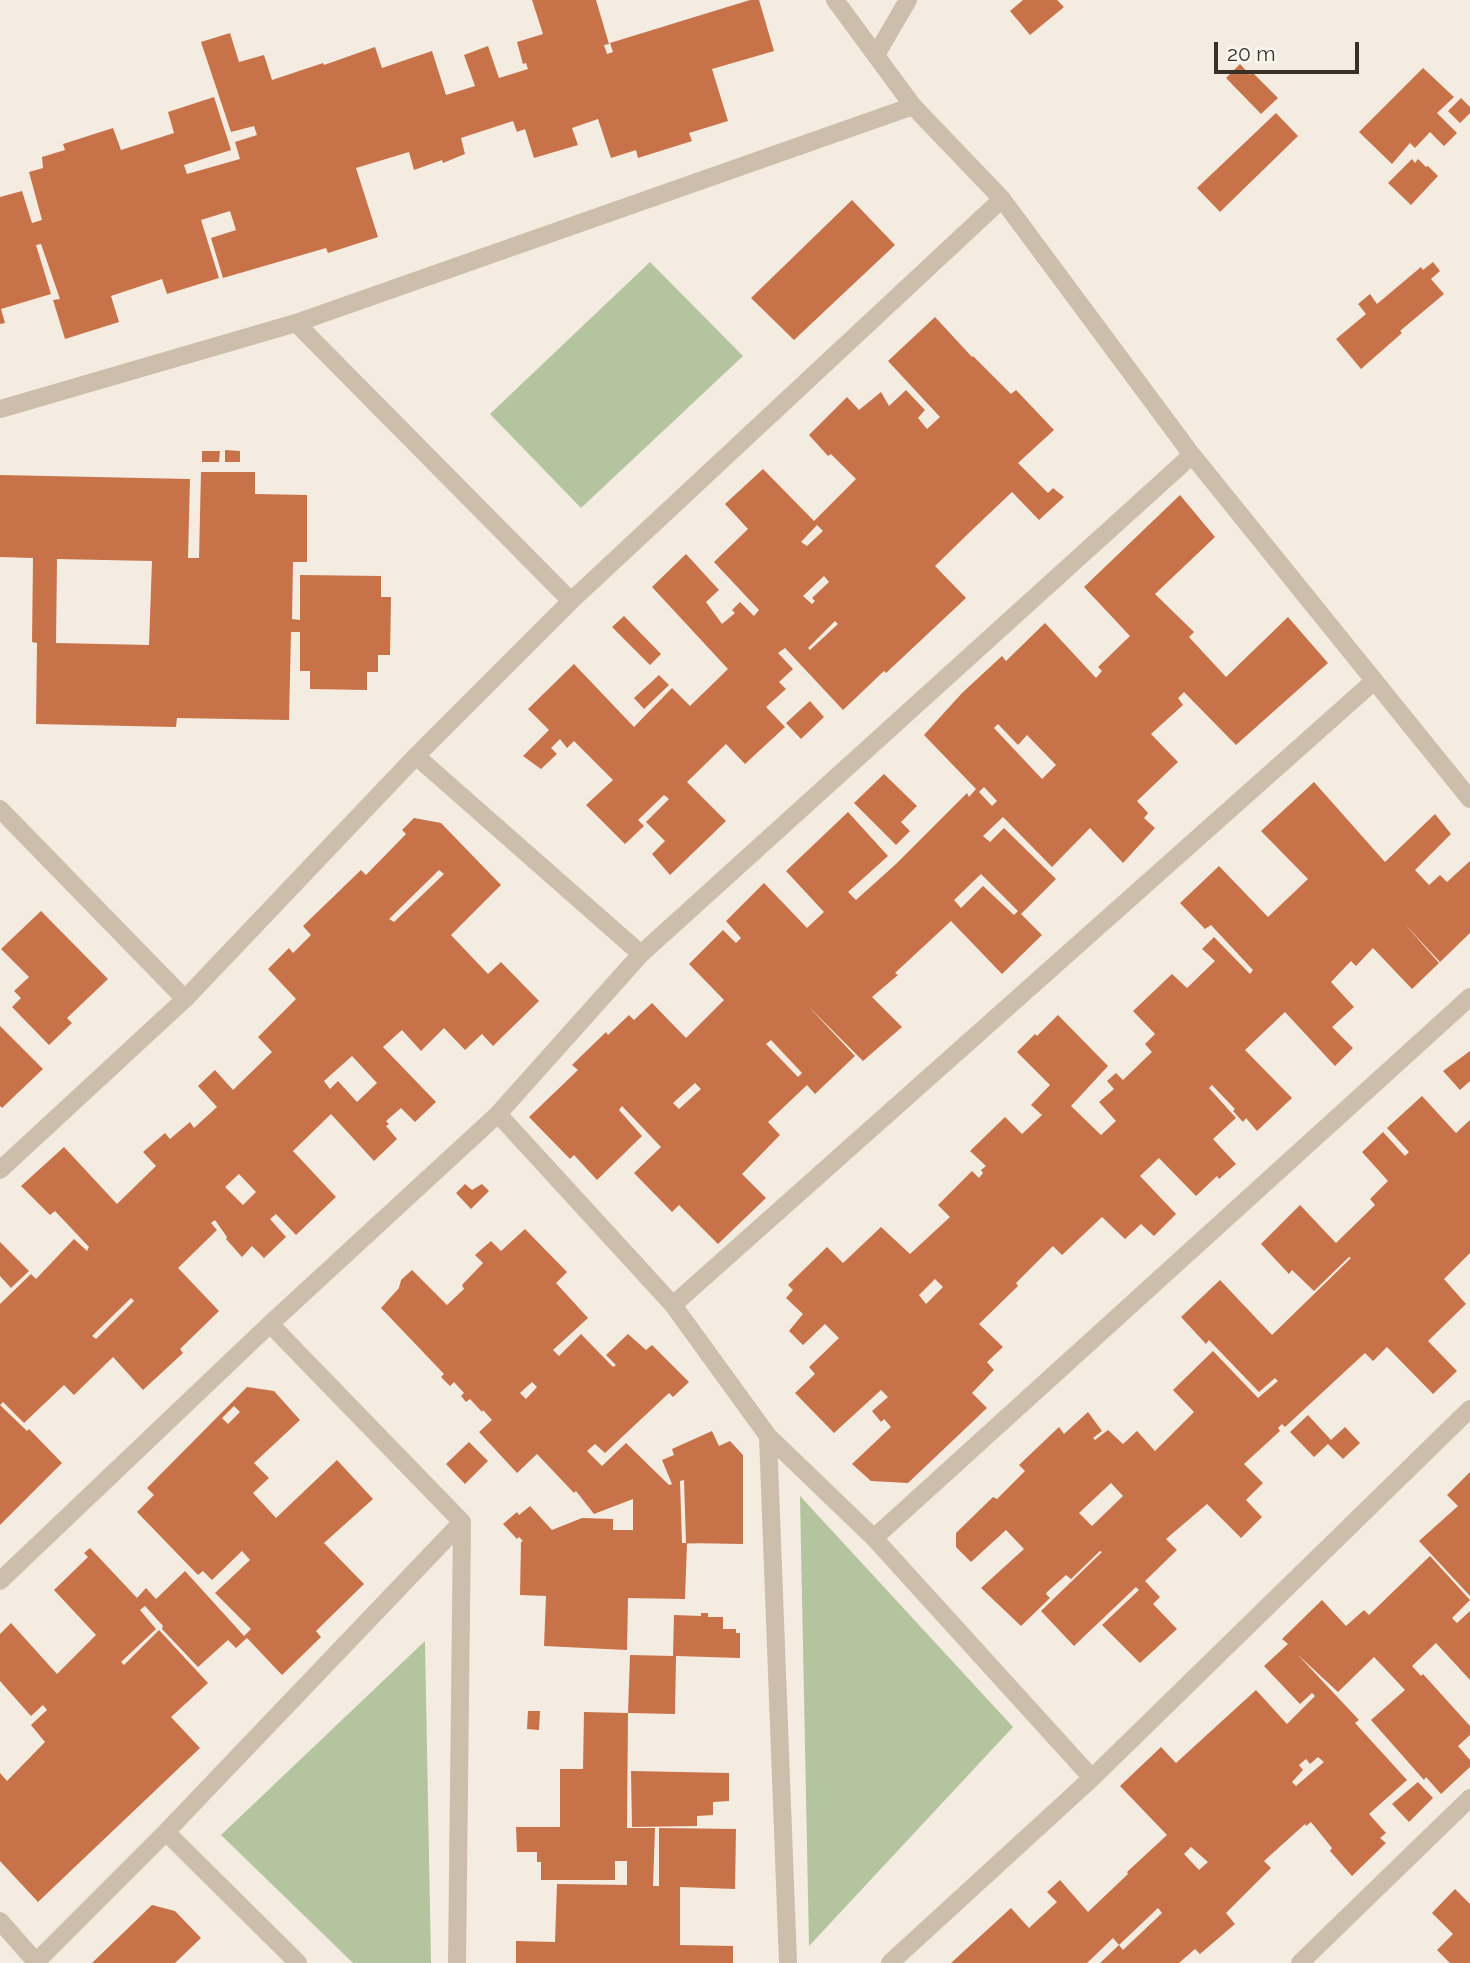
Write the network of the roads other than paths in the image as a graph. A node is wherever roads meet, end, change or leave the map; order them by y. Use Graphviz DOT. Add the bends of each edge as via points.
graph roads {
  1 [pos="835,0"];
  2 [pos="908,0"];
  3 [pos="876,55"];
  4 [pos="913,106"];
  5 [pos="1002,199"];
  6 [pos="296,323"];
  7 [pos="0,409"];
  8 [pos="1192,455"];
  9 [pos="570,601"];
  10 [pos="1373,681"];
  11 [pos="416,756"];
  12 [pos="1470,799"];
  13 [pos="0,809"];
  14 [pos="641,954"];
  15 [pos="1470,997"];
  16 [pos="185,999"];
  17 [pos="498,1114"];
  18 [pos="0,1170"];
  19 [pos="673,1305"];
  20 [pos="270,1324"];
  21 [pos="1470,1409"];
  22 [pos="768,1436"];
  23 [pos="461,1522"];
  24 [pos="874,1538"];
  25 [pos="0,1581"];
  26 [pos="1092,1778"];
  27 [pos="1470,1798"];
  28 [pos="166,1832"];
  29 [pos="0,1921"];
  30 [pos="36,1962"];
  31 [pos="298,1963"];
  32 [pos="457,1963"];
  33 [pos="788,1963"];
  34 [pos="890,1963"];
  35 [pos="1300,1963"];
  1 -- 3 [label="street"];
  2 -- 3 [label="street"];
  3 -- 4 [label="street"];
  4 -- 5 [label="street"];
  4 -- 6 [label="street"];
  5 -- 8 [label="street"];
  5 -- 9 [label="street"];
  6 -- 7 [label="street"];
  6 -- 9 [label="street"];
  8 -- 10 [label="street"];
  8 -- 14 [label="street"];
  9 -- 11 [label="street"];
  10 -- 12 [label="street"];
  10 -- 19 [label="street"];
  11 -- 14 [label="street"];
  11 -- 16 [label="street"];
  13 -- 16 [label="street"];
  14 -- 17 [label="street"];
  15 -- 24 [label="street"];
  16 -- 18 [label="street"];
  17 -- 19 [label="street"];
  17 -- 20 [label="street"];
  19 -- 22 [label="street"];
  20 -- 23 [label="street"];
  20 -- 25 [label="street"];
  21 -- 26 [label="street"];
  22 -- 24 [label="street"];
  22 -- 33 [label="street"];
  23 -- 28 [label="street"];
  23 -- 32 [label="street"];
  24 -- 26 [label="street"];
  26 -- 34 [label="street"];
  27 -- 35 [label="street"];
  28 -- 30 [label="street"];
  28 -- 31 [label="street"];
  29 -- 30 [label="street"];
}
